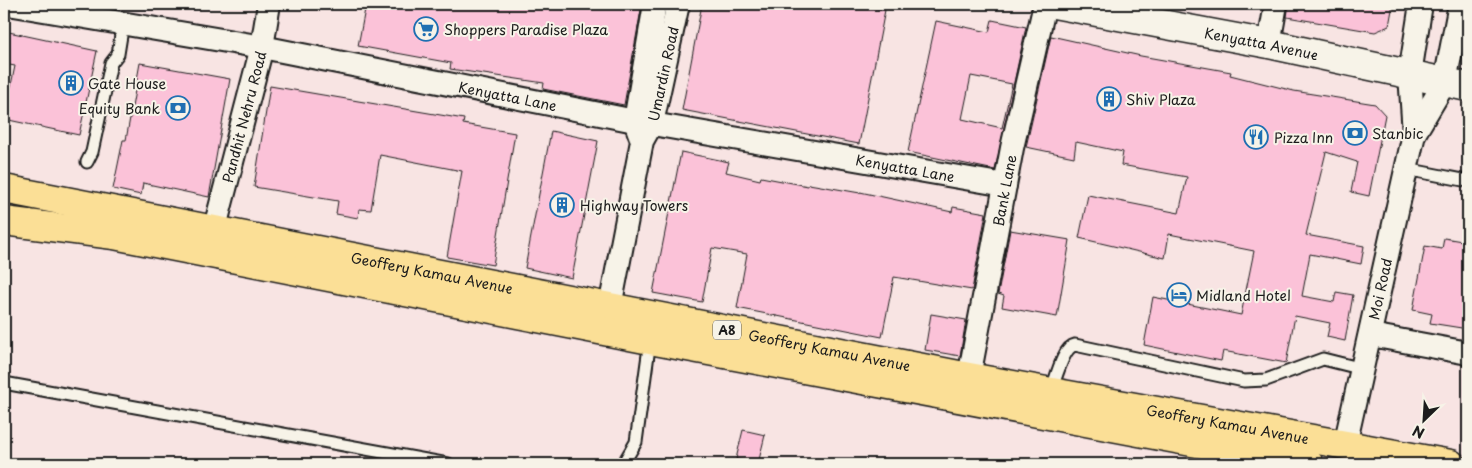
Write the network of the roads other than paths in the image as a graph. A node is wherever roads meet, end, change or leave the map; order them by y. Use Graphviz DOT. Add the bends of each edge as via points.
graph roads {
  1 [pos="8,4"];
  2 [pos="269,4"];
  3 [pos="655,4"];
  4 [pos="678,4"];
  5 [pos="1276,4"];
  6 [pos="1421,4"];
  7 [pos="1460,4"];
  8 [pos="1060,5"];
  9 [pos="1103,9"];
  10 [pos="123,23"];
  11 [pos="1269,44"];
  12 [pos="262,47"];
  13 [pos="1410,74"];
  14 [pos="1457,84"];
  15 [pos="643,128"];
  16 [pos="1414,134"];
  17 [pos="87,162"];
  18 [pos="1406,169"];
  19 [pos="1468,181"];
  20 [pos="1005,185"];
  21 [pos="4,189"];
  22 [pos="4,221"];
  23 [pos="214,231"];
  24 [pos="610,307"];
  25 [pos="1371,335"];
  26 [pos="650,340"];
  27 [pos="1468,353"];
  28 [pos="1363,368"];
  29 [pos="969,377"];
  30 [pos="4,383"];
  31 [pos="1051,391"];
  32 [pos="1345,445"];
  33 [pos="448,464"];
  34 [pos="623,464"];
  35 [pos="1309,464"];
  36 [pos="1451,464"];
  1 -- 10 [label="street, Kenyatta Lane"];
  2 -- 12 [label="street, Pandhit Nehru Road"];
  3 -- 15 [label="street, Umardin Road"];
  4 -- 15 [label="street, Umardin Road"];
  5 -- 11 [label="street"];
  6 -- 13 [label="street, Moi Road"];
  7 -- 14 [label="street, Moi Road"];
  8 -- 9 [label="street, Kenyatta Avenue"];
  8 -- 20 [label="street, Bank Lane"];
  9 -- 11 [label="street, Kenyatta Avenue"];
  10 -- 12 [label="street, Kenyatta Lane"];
  10 -- 17 [label="lane" via="118,54 111,63 92,152"];
  11 -- 13 [label="street, Kenyatta Avenue"];
  12 -- 15 [label="street, Kenyatta Lane"];
  12 -- 23 [label="street, Pandhit Nehru Road"];
  13 -- 14 [label="street, Kenyatta Avenue"];
  13 -- 16 [label="street, Moi Road"];
  14 -- 16 [label="street, Moi Road"];
  15 -- 20 [label="street, Kenyatta Lane"];
  15 -- 24 [label="street, Umardin Road"];
  16 -- 18 [label="street, Moi Road"];
  18 -- 19 [label="lane"];
  18 -- 25 [label="street, Moi Road"];
  20 -- 29 [label="street, Bank Lane"];
  21 -- 23 [label="highway, Geoffery Kamau Avenue / A8"];
  22 -- 26 [label="highway, Geoffery Kamau Avenue / A8" via="114,235"];
  23 -- 24 [label="highway, Geoffery Kamau Avenue / A8"];
  24 -- 29 [label="highway, Geoffery Kamau Avenue / A8"];
  25 -- 27 [label="street"];
  25 -- 28 [label="street, Moi Road"];
  26 -- 34 [label="lane" via="636,442"];
  26 -- 35 [label="highway, Geoffery Kamau Avenue / A8"];
  28 -- 31 [label="lane" via="1324,359 1266,380 1244,381 1075,345 1065,351"];
  28 -- 32 [label="street, Moi Road"];
  29 -- 31 [label="highway, Geoffery Kamau Avenue / A8"];
  30 -- 33 [label="lane"];
  31 -- 32 [label="highway, Geoffery Kamau Avenue / A8"];
  32 -- 36 [label="highway, Geoffery Kamau Avenue / A8"];
}
